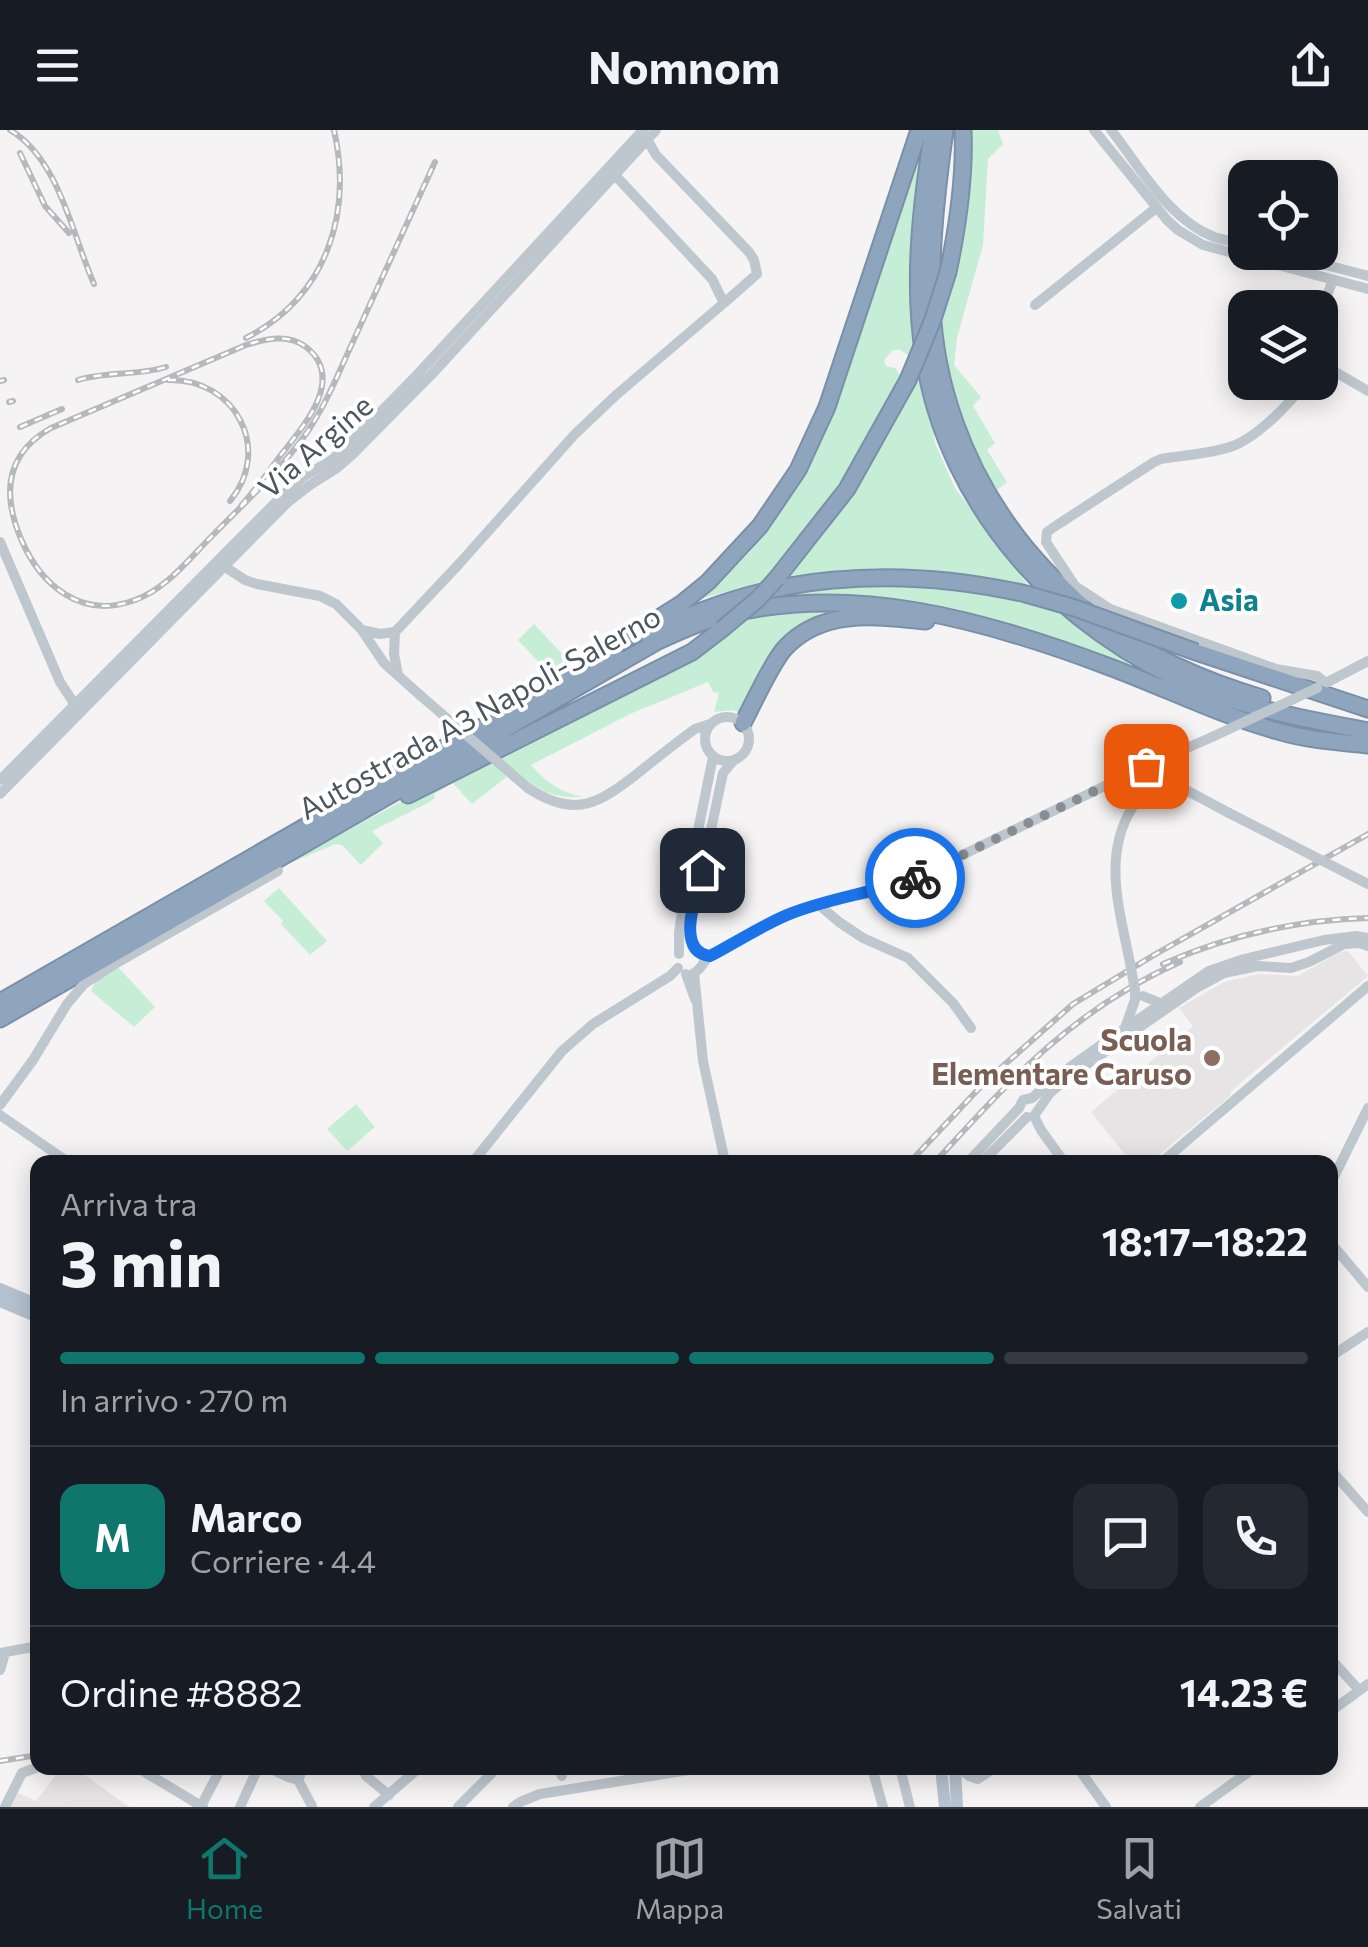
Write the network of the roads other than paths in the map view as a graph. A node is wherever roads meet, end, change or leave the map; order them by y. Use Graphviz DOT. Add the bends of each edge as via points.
graph roads {
  1 [pos="656,130"];
  2 [pos="918,130"];
  3 [pos="933,130"];
  4 [pos="945,130"];
  5 [pos="963,130"];
  6 [pos="1094,130"];
  7 [pos="1111,130"];
  8 [pos="645,134"];
  9 [pos="614,174"];
  10 [pos="1156,208"];
  11 [pos="1228,240"];
  12 [pos="1338,268"];
  13 [pos="1368,276"];
  14 [pos="1333,280"];
  15 [pos="1368,289"];
  16 [pos="1329,290"];
  17 [pos="724,303"];
  18 [pos="1035,306"];
  19 [pos="1338,373"];
  20 [pos="1368,390"];
  21 [pos="1292,400"];
  22 [pos="0,542"];
  23 [pos="221,564"];
  24 [pos="361,629"];
  25 [pos="394,636"];
  26 [pos="377,654"];
  27 [pos="1368,661"];
  28 [pos="398,672"];
  29 [pos="1141,680"];
  30 [pos="1321,685"];
  31 [pos="1368,708"];
  32 [pos="78,709"];
  33 [pos="506,713"];
  34 [pos="1368,721"];
  35 [pos="743,723"];
  36 [pos="710,724"];
  37 [pos="1368,731"];
  38 [pos="686,736"];
  39 [pos="704,741"];
  40 [pos="1368,746"];
  41 [pos="713,757"];
  42 [pos="733,760"];
  43 [pos="1149,776"];
  44 [pos="0,780"];
  45 [pos="0,794"];
  46 [pos="313,838"];
  47 [pos="278,871"];
  48 [pos="1368,884"];
  49 [pos="818,904"];
  50 [pos="1368,938"];
  51 [pos="1368,946"];
  52 [pos="1289,949"];
  53 [pos="679,954"];
  54 [pos="702,956"];
  55 [pos="1291,968"];
  56 [pos="686,971"];
  57 [pos="1368,986"];
  58 [pos="0,1000"];
  59 [pos="1141,1000"];
  60 [pos="0,1019"];
  61 [pos="971,1028"];
  62 [pos="1125,1029"];
  63 [pos="0,1105"];
  64 [pos="1368,1108"];
  65 [pos="1030,1109"];
  66 [pos="0,1116"];
  67 [pos="58,1155"];
  68 [pos="478,1155"];
  69 [pos="723,1155"];
  70 [pos="976,1155"];
  71 [pos="988,1155"];
  72 [pos="1059,1155"];
  73 [pos="1170,1155"];
  74 [pos="1338,1169"];
  75 [pos="1338,1251"];
  76 [pos="1368,1287"];
  77 [pos="0,1289"];
  78 [pos="0,1302"];
  79 [pos="30,1302"];
  80 [pos="30,1314"];
  81 [pos="1368,1332"];
  82 [pos="1338,1352"];
  83 [pos="1338,1479"];
  84 [pos="1368,1512"];
  85 [pos="30,1648"];
  86 [pos="2,1653"];
  87 [pos="1338,1665"];
  88 [pos="0,1670"];
  89 [pos="1364,1687"];
  90 [pos="1338,1706"];
  91 [pos="30,1770"];
  92 [pos="150,1775"];
  93 [pos="217,1775"];
  94 [pos="255,1775"];
  95 [pos="284,1775"];
  96 [pos="300,1775"];
  97 [pos="366,1775"];
  98 [pos="411,1775"];
  99 [pos="491,1775"];
  100 [pos="658,1775"];
  101 [pos="874,1775"];
  102 [pos="902,1775"];
  103 [pos="942,1775"];
  104 [pos="957,1775"];
  105 [pos="1083,1775"];
  106 [pos="1244,1775"];
  107 [pos="298,1780"];
  108 [pos="388,1795"];
  109 [pos="199,1805"];
  110 [pos="312,1806"];
  111 [pos="4,1807"];
  112 [pos="240,1807"];
  113 [pos="374,1807"];
  114 [pos="458,1807"];
  115 [pos="513,1807"];
  116 [pos="882,1807"];
  117 [pos="910,1807"];
  118 [pos="945,1807"];
  119 [pos="957,1807"];
  120 [pos="1106,1807"];
  121 [pos="1200,1807"];
  1 -- 8 [label="street, Via Argine"];
  2 -- 33 [label="highway" via="828,407 777,502 739,551 681,604"];
  3 -- 37 [label="highway" via="918,284 924,360 958,467 998,532 1077,616 1154,667 1255,707"];
  4 -- 34 [label="highway" via="932,274 936,348 954,421 1009,527 1088,612 1152,653 1221,685"];
  5 -- 46 [label="highway, bridge" via="958,226 932,322 908,380 846,489 778,578 692,652"];
  6 -- 10 [label="street"];
  7 -- 11 [label="street" via="1184,218"];
  8 -- 9 [label="street, Via Argine"];
  8 -- 17 [label="street" via="656,156 754,260 757,274"];
  8 -- 23 [label="street, Via Argine" via="340,454 298,481"];
  9 -- 17 [label="street" via="712,279"];
  9 -- 23 [label="street, Via Argine" via="353,454 292,498"];
  10 -- 14 [label="street" via="1202,245"];
  10 -- 18 [label="street"];
  12 -- 13 [label="street"];
  14 -- 15 [label="street"];
  14 -- 16 [label="street"];
  17 -- 25 [label="street" via="575,434"];
  19 -- 20 [label="street"];
  21 -- 30 [label="street" via="1240,444 1154,462 1057,525 1046,542 1075,586 1110,610 1276,669 1316,676"];
  22 -- 32 [label="street"];
  23 -- 24 [label="street" via="257,584 327,599"];
  23 -- 32 [label="street, Via Argine"];
  24 -- 25 [label="street"];
  24 -- 26 [label="street"];
  25 -- 26 [label="street"];
  25 -- 28 [label="street"];
  26 -- 28 [label="street"];
  27 -- 30 [label="street"];
  28 -- 38 [label="street, bridge" via="528,788 567,806 610,794"];
  29 -- 35 [label="highway" via="947,624 852,616 809,628 784,649"];
  29 -- 40 [label="highway, Autostrada A3 Napoli-Salerno" via="1280,732"];
  29 -- 46 [label="highway, Autostrada A3 Napoli-Salerno" via="1046,645 903,608 822,602 757,609 658,642"];
  30 -- 43 [label="street, bridge" via="1172,756"];
  31 -- 33 [label="highway, Autostrada A3 Napoli-Salerno, bridge" via="1026,594 900,576 831,579 702,610"];
  32 -- 44 [label="street, Via Argine"];
  32 -- 45 [label="street, Via Argine"];
  33 -- 58 [label="highway, Autostrada A3 Napoli-Salerno"];
  35 -- 36 [label="street" via="728,716"];
  35 -- 42 [label="street" via="746,752"];
  36 -- 38 [label="street"];
  36 -- 39 [label="street"];
  38 -- 39 [label="street"];
  39 -- 41 [label="street"];
  41 -- 42 [label="street"];
  41 -- 53 [label="street"];
  42 -- 54 [label="street" via="723,773 694,902 690,937"];
  43 -- 48 [label="street, bridge"];
  43 -- 49 [label="street" via="1120,781 882,890"];
  43 -- 59 [label="street, bridge" via="1117,845 1114,868"];
  46 -- 60 [label="highway, Autostrada A3 Napoli-Salerno"];
  47 -- 63 [label="street" via="84,984"];
  49 -- 54 [label="street"];
  49 -- 61 [label="street" via="863,938 908,958"];
  50 -- 52 [label="street" via="1341,936"];
  51 -- 55 [label="street" via="1344,944"];
  52 -- 55 [label="street" via="1285,960"];
  52 -- 59 [label="street" via="1223,965 1160,1004"];
  53 -- 54 [label="street" via="686,949"];
  53 -- 56 [label="street" via="676,960"];
  54 -- 56 [label="street" via="701,967"];
  55 -- 59 [label="street" via="1224,973 1198,987"];
  56 -- 68 [label="street" via="593,1024 562,1051"];
  56 -- 69 [label="street"];
  57 -- 73 [label="street"];
  59 -- 62 [label="street"];
  59 -- 62 [label="street"];
  59 -- 65 [label="street"];
  62 -- 65 [label="street" via="1056,1077"];
  64 -- 74 [label="street"];
  65 -- 70 [label="street"];
  65 -- 71 [label="street"];
  65 -- 72 [label="street"];
  66 -- 67 [label="street"];
  75 -- 76 [label="street"];
  77 -- 79 [label="main road"];
  78 -- 80 [label="main road"];
  81 -- 82 [label="street"];
  83 -- 84 [label="street"];
  85 -- 86 [label="street"];
  86 -- 88 [label="street"];
  87 -- 89 [label="street"];
  89 -- 90 [label="street"];
  91 -- 111 [label="street"];
  92 -- 109 [label="street"];
  93 -- 109 [label="street"];
  94 -- 112 [label="street"];
  95 -- 107 [label="street"];
  96 -- 107 [label="street"];
  97 -- 108 [label="street"];
  98 -- 108 [label="street"];
  99 -- 114 [label="street"];
  100 -- 115 [label="street" via="540,1794"];
  101 -- 116 [label="street"];
  102 -- 117 [label="street"];
  103 -- 118 [label="main road"];
  104 -- 119 [label="main road"];
  105 -- 120 [label="street"];
  106 -- 121 [label="street"];
  107 -- 110 [label="street"];
  108 -- 113 [label="street"];
}
